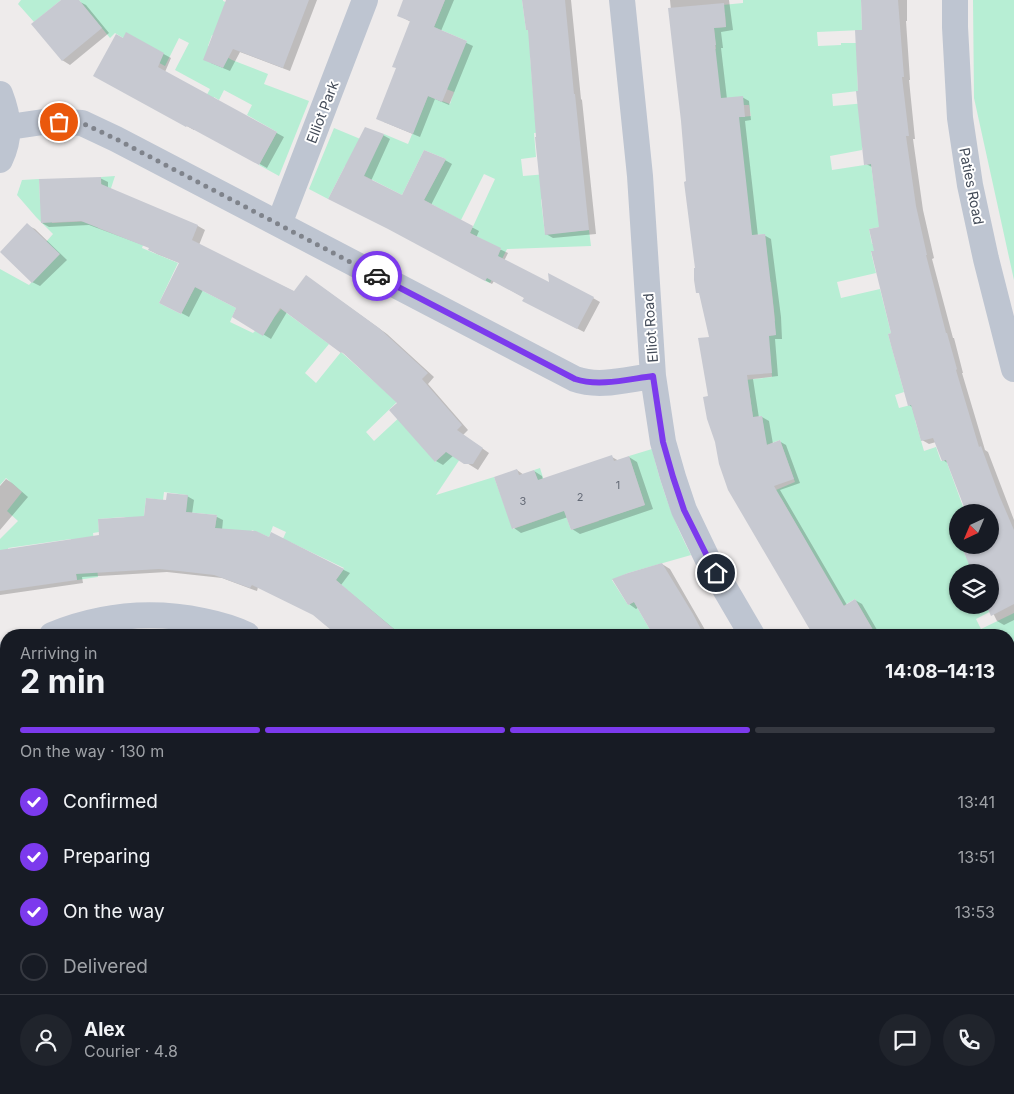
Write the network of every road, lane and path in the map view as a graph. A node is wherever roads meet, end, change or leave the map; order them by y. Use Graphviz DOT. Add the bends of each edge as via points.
graph roads {
  1 [pos="365,0"];
  2 [pos="622,0"];
  3 [pos="956,0"];
  4 [pos="0,94"];
  5 [pos="9,127"];
  6 [pos="0,160"];
  7 [pos="279,224"];
  8 [pos="1014,369"];
  9 [pos="653,376"];
  10 [pos="69,629"];
  11 [pos="230,629"];
  12 [pos="749,629"];
  1 -- 7 [label="street, Elliot Park"];
  2 -- 9 [label="street, Elliot Road" via="640,176"];
  3 -- 8 [label="street, Paties Road" via="960,118 970,185"];
  4 -- 5 [label="street"];
  5 -- 6 [label="street"];
  5 -- 7 [label="street" via="50,121 82,123"];
  7 -- 9 [label="street" via="575,379 599,383"];
  9 -- 12 [label="street, Elliot Road" via="663,442 684,510"];
  10 -- 11 [label="street" via="106,618 162,615"];
}
